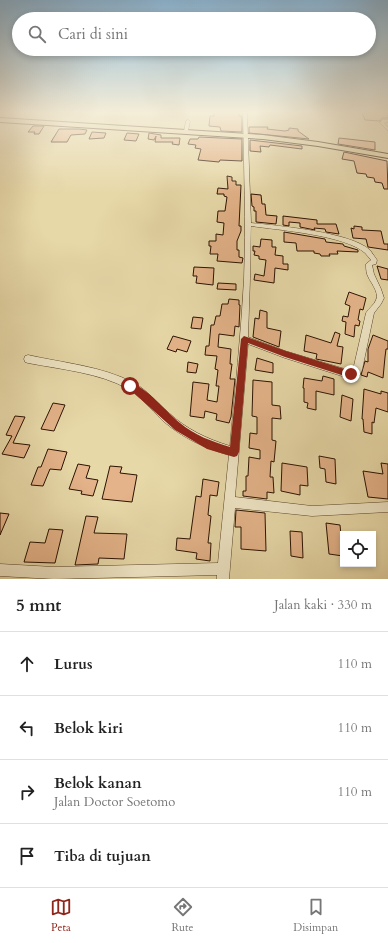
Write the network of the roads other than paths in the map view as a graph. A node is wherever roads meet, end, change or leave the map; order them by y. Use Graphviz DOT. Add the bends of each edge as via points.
graph roads {
  1 [pos="245,139"];
  2 [pos="273,139"];
  3 [pos="388,156"];
  4 [pos="248,224"];
  5 [pos="244,339"];
  6 [pos="28,359"];
  7 [pos="234,452"];
  8 [pos="230,502"];
  9 [pos="388,507"];
  10 [pos="0,570"];
  11 [pos="224,574"];
  1 -- 4 [label="street"];
  2 -- 3 [label="highway"];
  4 -- 5 [label="street"];
  4 -- 5 [label="street" via="322,233 363,248 374,257 374,262 369,264 369,270 378,288 380,299 371,310 356,373 351,374 285,354"];
  5 -- 7 [label="street"];
  6 -- 7 [label="street" via="114,379 130,386 178,427 210,446"];
  7 -- 8 [label="street"];
  8 -- 9 [label="street" via="312,511"];
  8 -- 11 [label="street"];
  10 -- 11 [label="street" via="54,573"];
}
